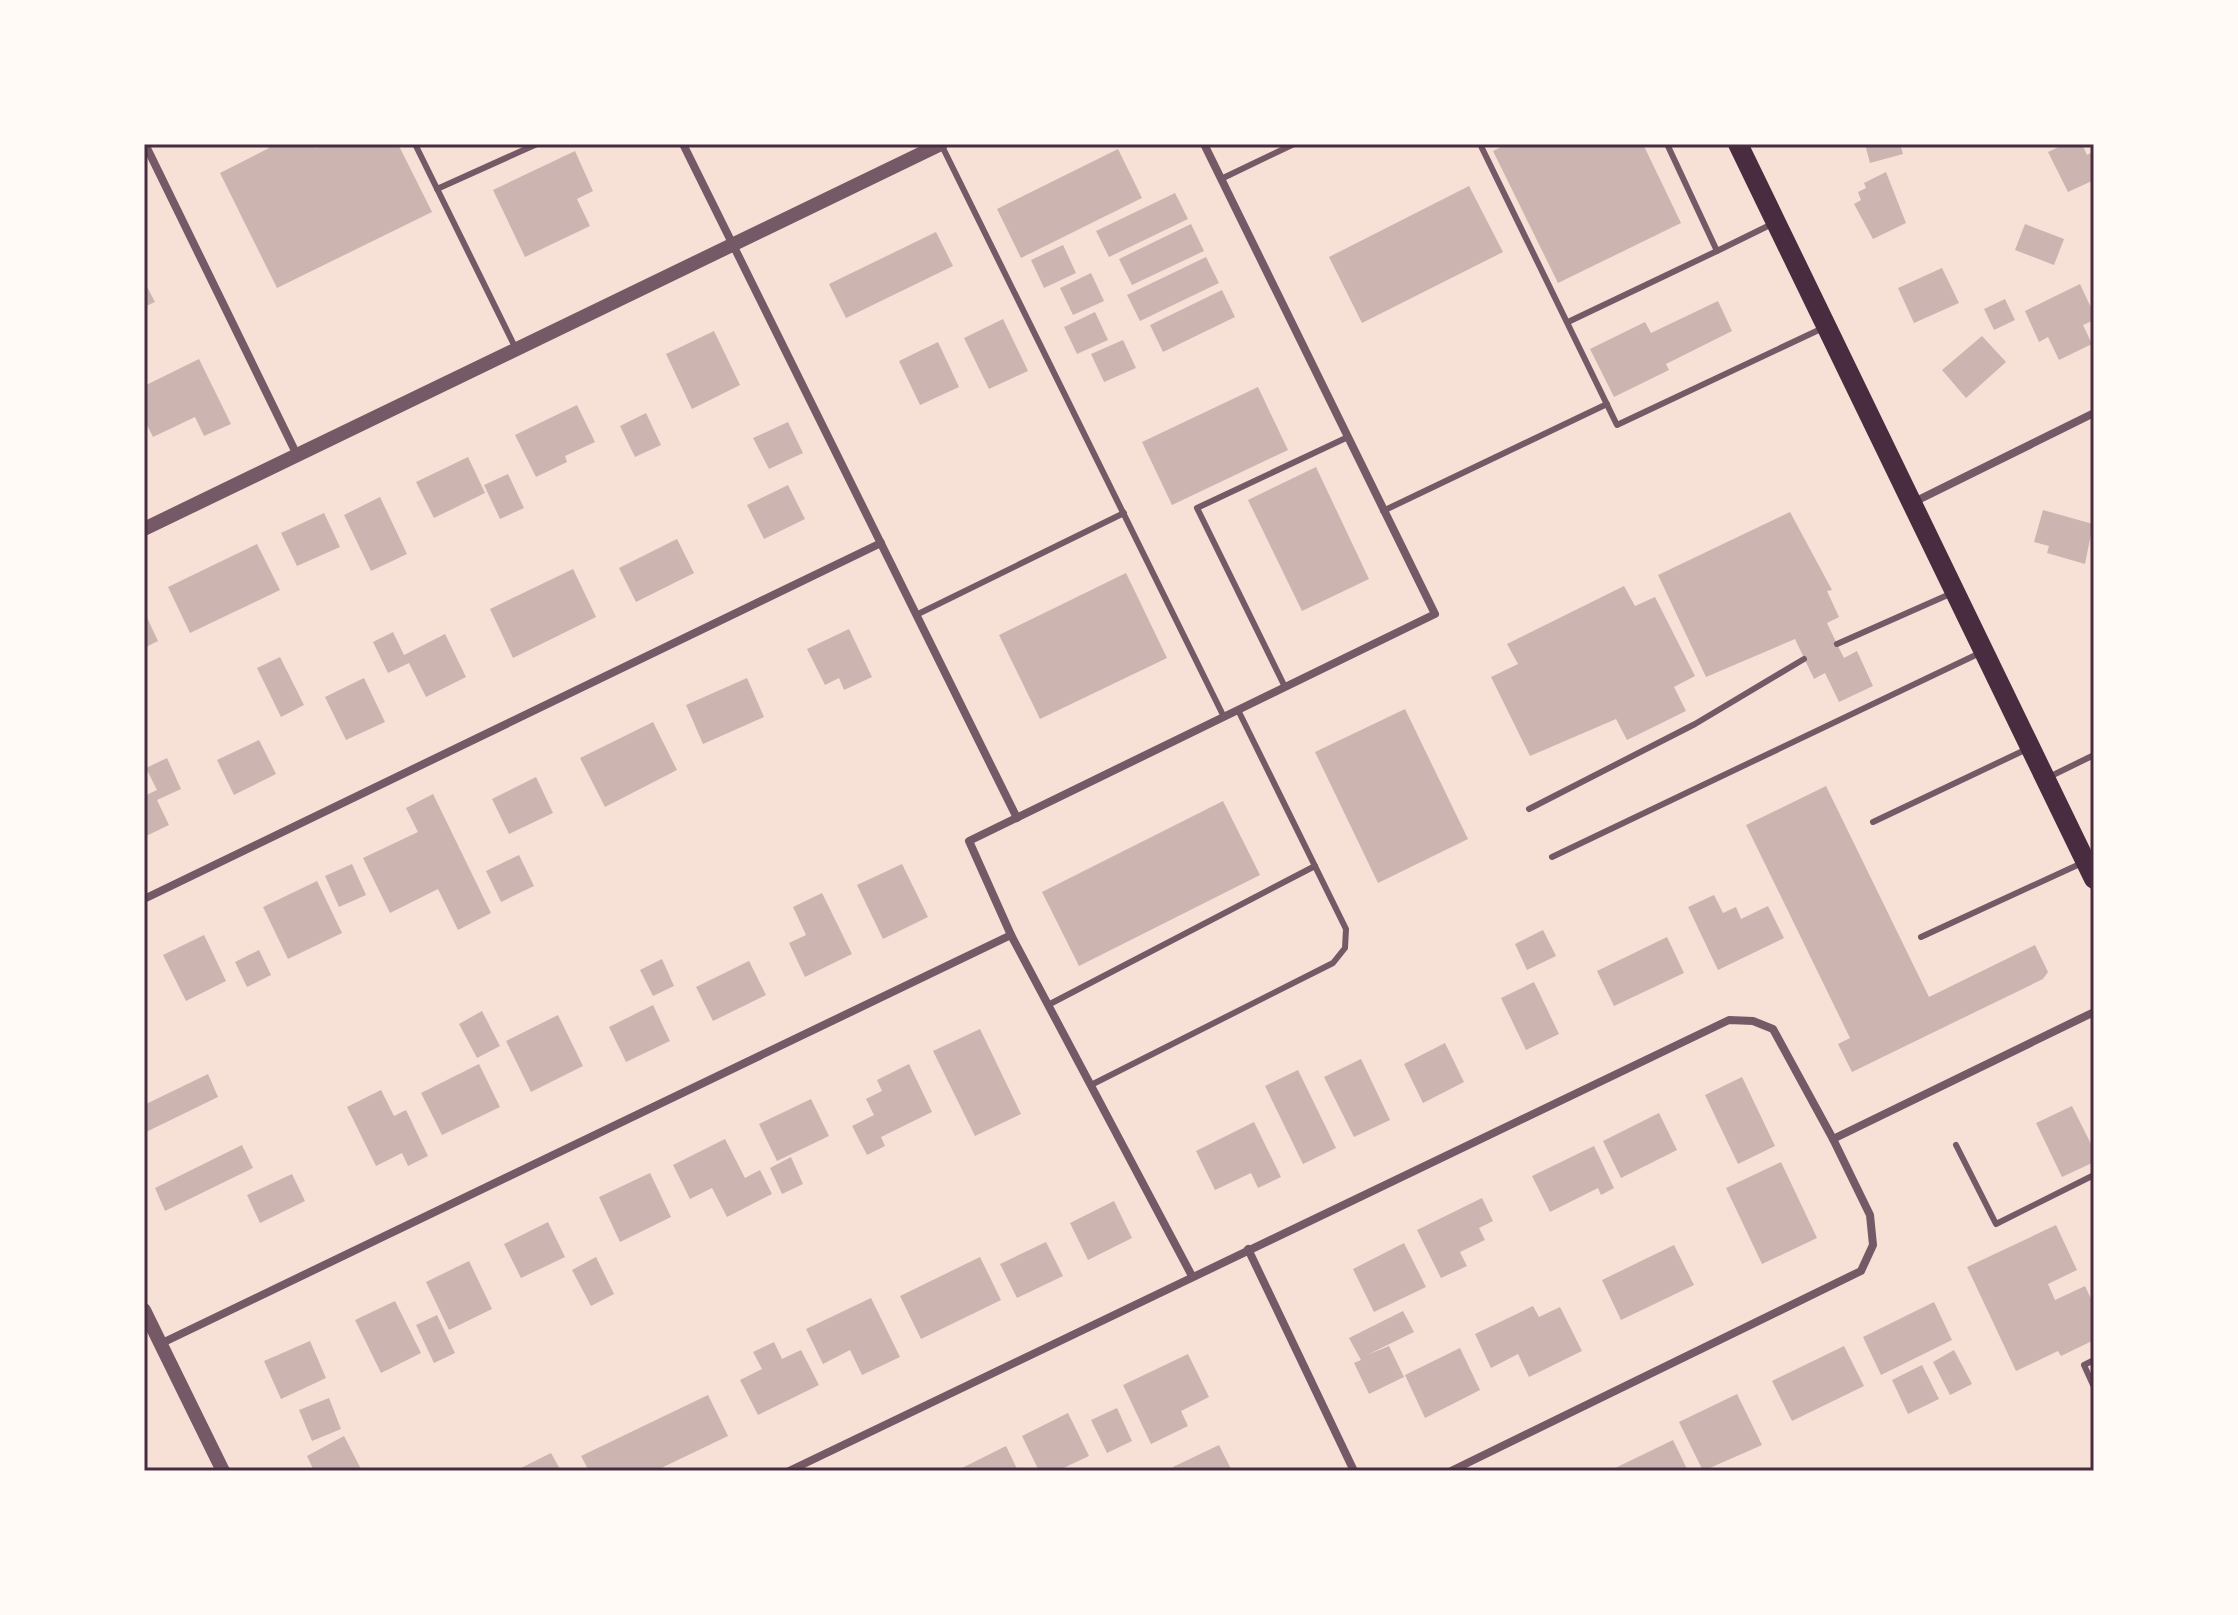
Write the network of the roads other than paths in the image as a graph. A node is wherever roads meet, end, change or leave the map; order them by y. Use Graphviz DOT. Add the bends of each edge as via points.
graph roads {
  1 [pos="145,144"];
  2 [pos="415,144"];
  3 [pos="537,144"];
  4 [pos="683,144"];
  5 [pos="941,144"];
  6 [pos="1204,144"];
  7 [pos="1294,144"];
  8 [pos="1480,144"];
  9 [pos="1667,144"];
  10 [pos="1738,144"];
  11 [pos="1221,179"];
  12 [pos="437,189"];
  13 [pos="1776,222"];
  14 [pos="733,244"];
  15 [pos="1717,251"];
  16 [pos="1568,322"];
  17 [pos="1826,327"];
  18 [pos="516,349"];
  19 [pos="1607,404"];
  20 [pos="2094,413"];
  21 [pos="1348,437"];
  22 [pos="297,455"];
  23 [pos="1912,503"];
  24 [pos="1383,511"];
  25 [pos="1124,513"];
  26 [pos="144,529"];
  27 [pos="881,543"];
  28 [pos="1955,592"];
  29 [pos="916,615"];
  30 [pos="1837,644"];
  31 [pos="1983,652"];
  32 [pos="1804,659"];
  33 [pos="1285,687"];
  34 [pos="1238,710"];
  35 [pos="1224,717"];
  36 [pos="2031,748"];
  37 [pos="2094,755"];
  38 [pos="2046,778"];
  39 [pos="1529,809"];
  40 [pos="1017,818"];
  41 [pos="1873,822"];
  42 [pos="1552,857"];
  43 [pos="1315,866"];
  44 [pos="2090,870"];
  45 [pos="144,899"];
  46 [pos="1011,935"];
  47 [pos="1921,937"];
  48 [pos="1048,1005"];
  49 [pos="2094,1012"];
  50 [pos="1091,1085"];
  51 [pos="1833,1139"];
  52 [pos="1956,1145"];
  53 [pos="2094,1175"];
  54 [pos="1248,1249"];
  55 [pos="1192,1276"];
  56 [pos="144,1310"];
  57 [pos="160,1344"];
  58 [pos="2094,1360"];
  59 [pos="2094,1387"];
  60 [pos="223,1471"];
  61 [pos="789,1471"];
  62 [pos="1354,1471"];
  63 [pos="1451,1471"];
  1 -- 22 [label="street"];
  2 -- 12 [label="lane"];
  3 -- 12 [label="lane"];
  4 -- 14 [label="street"];
  5 -- 14 [label="street"];
  5 -- 25 [label="lane"];
  6 -- 11 [label="street"];
  7 -- 11 [label="lane"];
  8 -- 16 [label="lane"];
  9 -- 15 [label="lane"];
  10 -- 13 [label="main road"];
  11 -- 21 [label="street"];
  12 -- 18 [label="lane"];
  13 -- 15 [label="lane"];
  13 -- 17 [label="main road"];
  14 -- 18 [label="street"];
  14 -- 27 [label="street"];
  15 -- 16 [label="lane"];
  16 -- 19 [label="lane"];
  17 -- 19 [label="lane" via="1617,425"];
  17 -- 23 [label="main road"];
  18 -- 22 [label="street"];
  19 -- 24 [label="lane"];
  20 -- 23 [label="street"];
  21 -- 24 [label="street"];
  21 -- 33 [label="lane" via="1197,508"];
  22 -- 26 [label="street"];
  23 -- 28 [label="main road"];
  24 -- 33 [label="street" via="1435,614"];
  25 -- 29 [label="lane"];
  25 -- 35 [label="lane"];
  27 -- 29 [label="street"];
  27 -- 45 [label="street"];
  28 -- 30 [label="lane"];
  28 -- 31 [label="main road"];
  29 -- 40 [label="street"];
  31 -- 36 [label="main road"];
  31 -- 42 [label="lane"];
  32 -- 39 [label="lane" via="1695,724"];
  33 -- 34 [label="street"];
  34 -- 35 [label="street"];
  34 -- 43 [label="lane"];
  35 -- 40 [label="street"];
  36 -- 38 [label="main road"];
  36 -- 41 [label="lane"];
  37 -- 38 [label="lane"];
  38 -- 44 [label="main road"];
  40 -- 46 [label="street" via="969,841"];
  43 -- 48 [label="lane"];
  43 -- 50 [label="lane" via="1346,929 1345,948 1333,963"];
  44 -- 47 [label="lane"];
  46 -- 48 [label="street"];
  46 -- 57 [label="street"];
  48 -- 50 [label="street"];
  49 -- 51 [label="street"];
  50 -- 55 [label="street"];
  51 -- 54 [label="street" via="1773,1029 1729,1020"];
  51 -- 63 [label="street" via="1870,1215 1873,1245 1861,1271"];
  52 -- 53 [label="lane" via="1996,1224"];
  54 -- 55 [label="street"];
  54 -- 62 [label="street"];
  55 -- 61 [label="street"];
  56 -- 57 [label="street"];
  57 -- 60 [label="street"];
  58 -- 59 [label="lane" via="2084,1365"];
}
